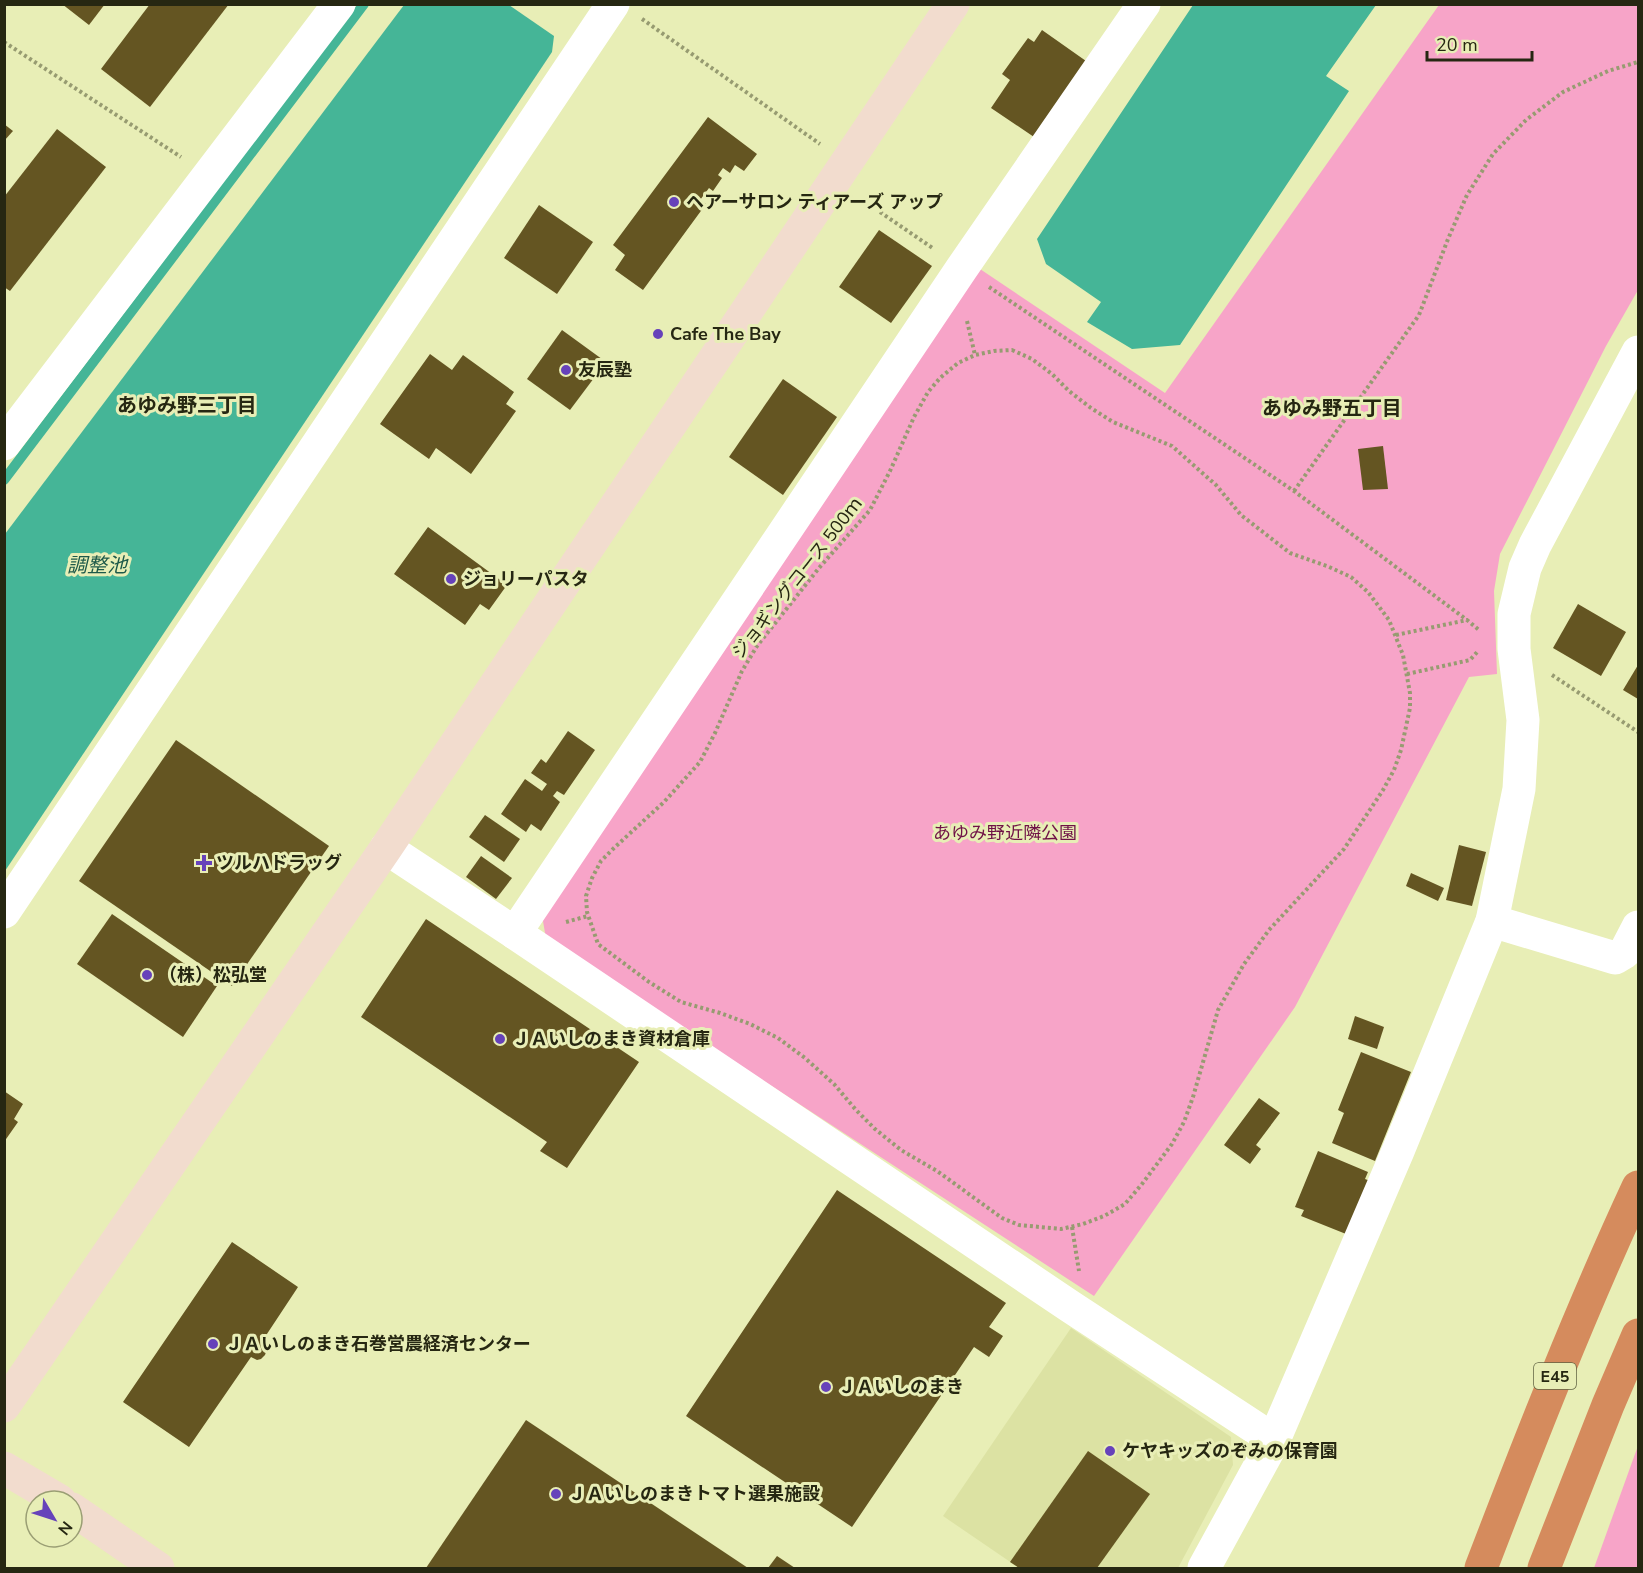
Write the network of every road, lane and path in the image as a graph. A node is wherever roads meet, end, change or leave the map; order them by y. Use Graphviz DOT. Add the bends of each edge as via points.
graph roads {
  1 [pos="339,4"];
  2 [pos="953,4"];
  3 [pos="1144,4"];
  4 [pos="627,11"];
  5 [pos="4,42"];
  6 [pos="1638,62"];
  7 [pos="821,145"];
  8 [pos="209,176"];
  9 [pos="880,212"];
  10 [pos="962,268"];
  11 [pos="1638,352"];
  12 [pos="4,444"];
  13 [pos="1294,491"];
  14 [pos="1467,620"];
  15 [pos="1482,633"];
  16 [pos="1396,635"];
  17 [pos="1498,648"];
  18 [pos="1407,674"];
  19 [pos="1638,732"];
  20 [pos="386,848"];
  21 [pos="4,912"];
  22 [pos="1492,921"];
  23 [pos="1638,927"];
  24 [pos="515,933"];
  25 [pos="1638,1187"];
  26 [pos="1638,1335"];
  27 [pos="4,1406"];
  28 [pos="1274,1440"];
  29 [pos="4,1468"];
  30 [pos="40,1489"];
  31 [pos="84,1517"];
  32 [pos="158,1569"];
  33 [pos="1204,1569"];
  34 [pos="1481,1569"];
  35 [pos="1544,1569"];
  1 -- 8 [label="street"];
  2 -- 20 [label="street"];
  3 -- 10 [label="street"];
  4 -- 7 [label="path"];
  4 -- 21 [label="street"];
  5 -- 8 [label="path"];
  6 -- 13 [label="path" via="1563,92 1526,120 1493,154 1467,195 1419,315"];
  8 -- 12 [label="street"];
  9 -- 10 [label="path"];
  10 -- 13 [label="path"];
  10 -- 24 [label="street"];
  11 -- 17 [label="street" via="1535,545 1514,614"];
  13 -- 14 [label="path"];
  14 -- 15 [label="path"];
  14 -- 16 [label="path"];
  16 -- 18 [label="path, ジョギングコース 500ｍ"];
  16 -- 18 [label="path, ジョギングコース 500ｍ" via="1380,606 1351,577 1290,553 1241,515 1216,484 1172,446 1113,422 1032,359 1012,350 975,356 958,363 928,392 870,510 757,646 700,762 601,861 586,896 587,912 598,944 618,960 681,1002 750,1024 778,1038 806,1058 892,1143 1002,1218 1039,1228 1083,1224 1125,1204 1172,1144 1193,1097 1218,1010 1244,964 1269,930 1344,849 1383,790 1401,750 1410,708"];
  17 -- 18 [label="path" via="1470,660"];
  17 -- 19 [label="path"];
  17 -- 22 [label="street" via="1523,720 1519,789"];
  20 -- 24 [label="street"];
  20 -- 27 [label="street"];
  22 -- 23 [label="street" via="1615,958 1625,952"];
  22 -- 28 [label="street"];
  24 -- 28 [label="street"];
  25 -- 34 [label="highway, E45" via="1557,1372"];
  26 -- 35 [label="highway"];
  28 -- 33 [label="street"];
  29 -- 30 [label="street"];
  31 -- 32 [label="street"];
}
